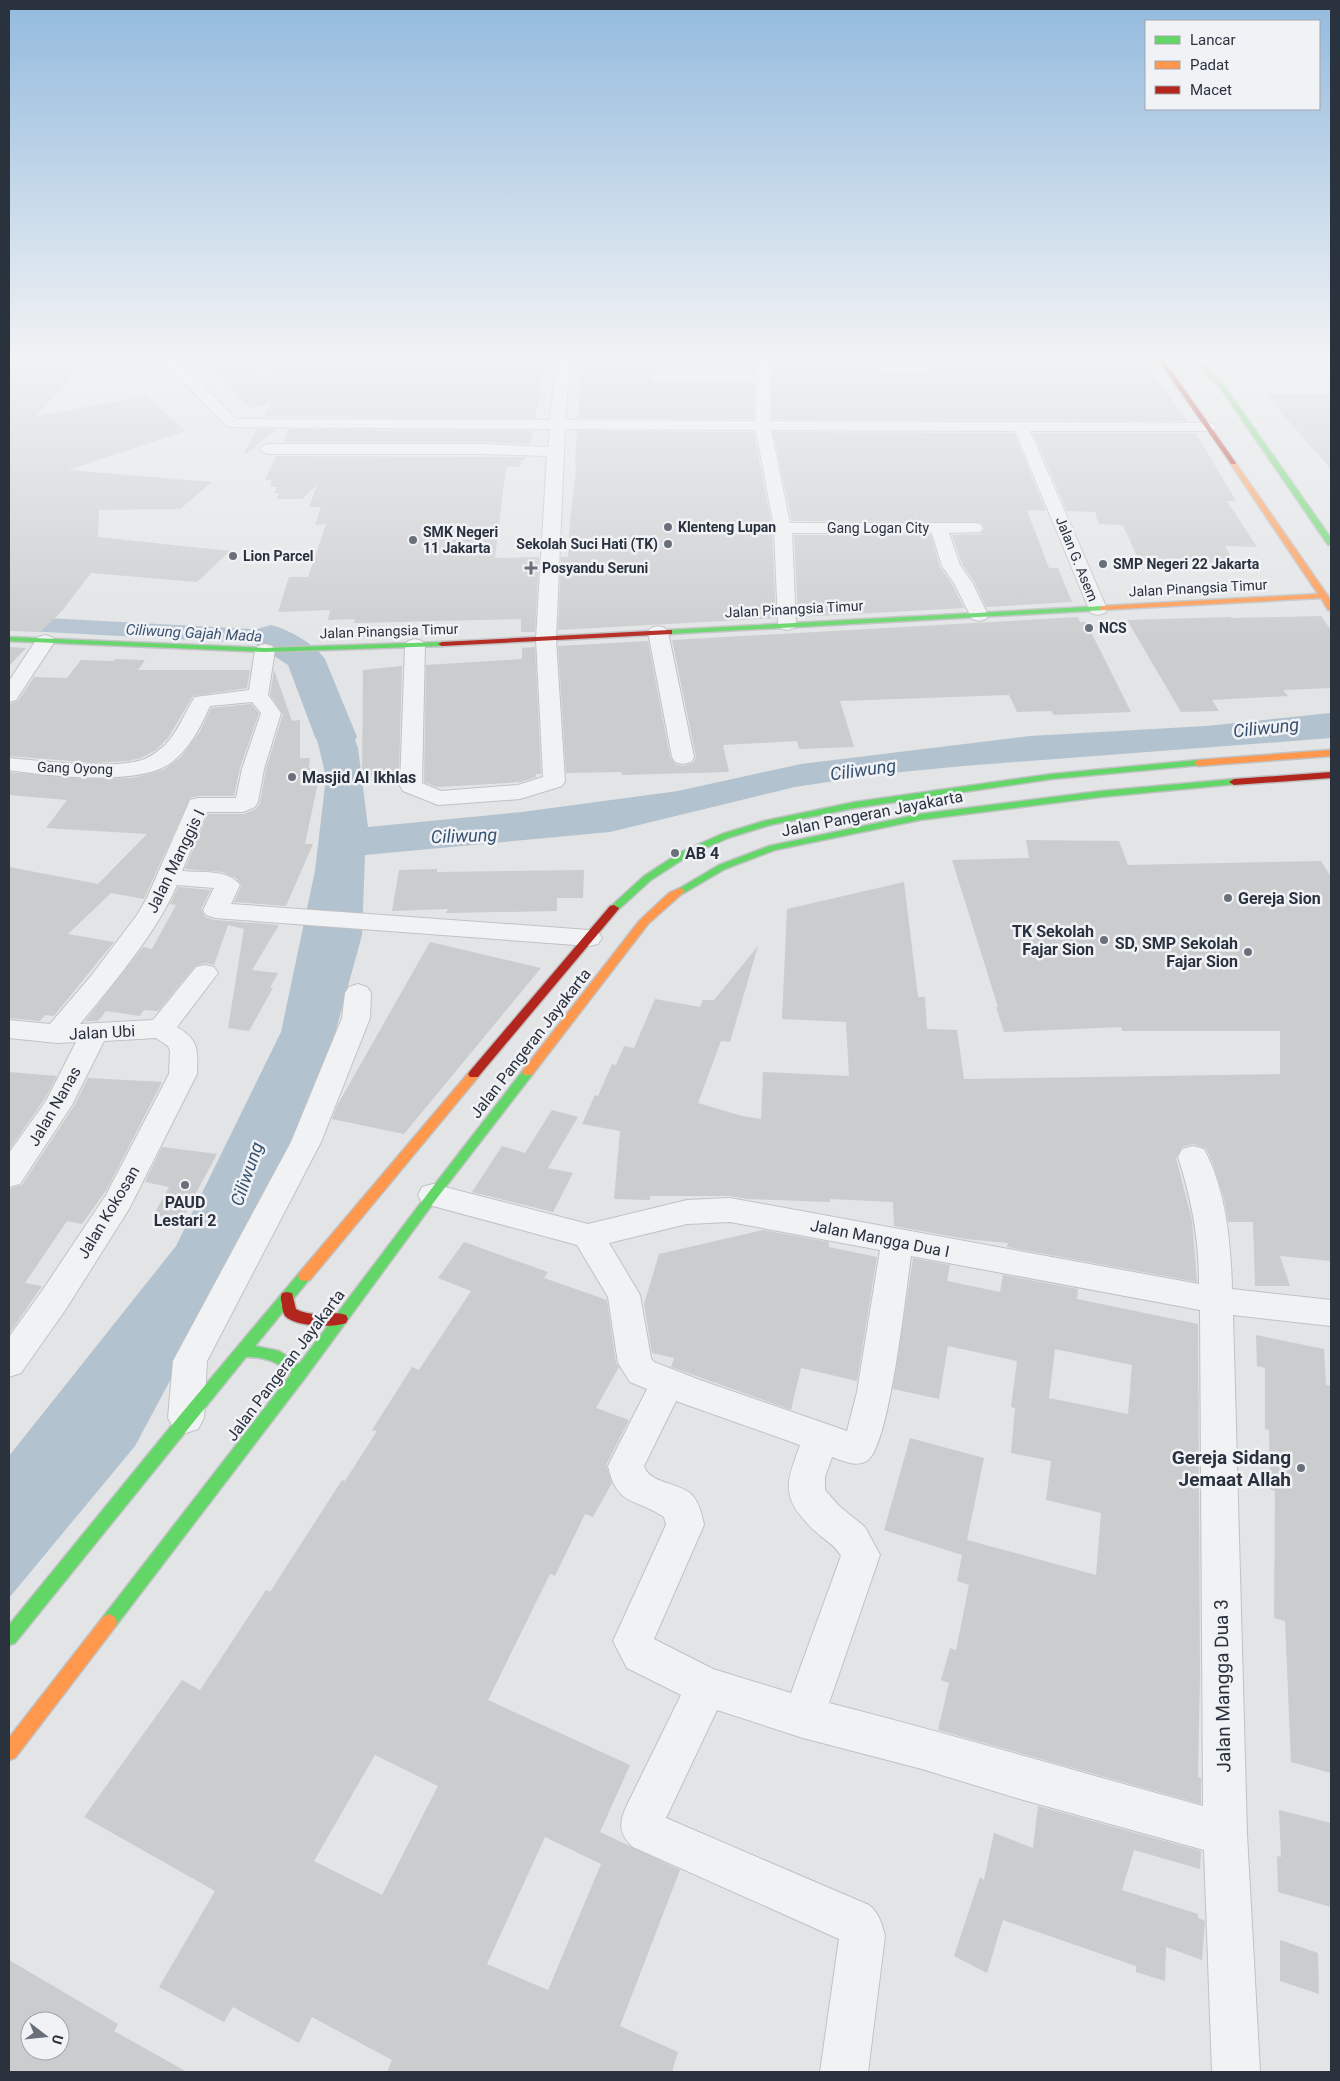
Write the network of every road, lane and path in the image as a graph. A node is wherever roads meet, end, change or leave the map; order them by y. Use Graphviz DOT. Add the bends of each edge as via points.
graph roads {
  1 [pos="555,457"];
  2 [pos="769,457"];
  3 [pos="1034,457"];
  4 [pos="1230,457"];
  5 [pos="1271,457"];
  6 [pos="783,528"];
  7 [pos="939,528"];
  8 [pos="974,528"];
  9 [pos="1331,543"];
  10 [pos="1324,596"];
  11 [pos="1331,608"];
  12 [pos="1098,609"];
  13 [pos="979,615"];
  14 [pos="787,624"];
  15 [pos="658,632"];
  16 [pos="9,639"];
  17 [pos="546,639"];
  18 [pos="45,641"];
  19 [pos="415,645"];
  20 [pos="265,650"];
  21 [pos="258,695"];
  22 [pos="9,696"];
  23 [pos="1331,753"];
  24 [pos="683,757"];
  25 [pos="9,764"];
  26 [pos="1088,772"];
  27 [pos="1331,775"];
  28 [pos="1101,794"];
  29 [pos="167,877"];
  30 [pos="590,938"];
  31 [pos="205,973"];
  32 [pos="358,993"];
  33 [pos="9,1029"];
  34 [pos="161,1029"];
  35 [pos="94,1033"];
  36 [pos="57,1034"];
  37 [pos="1193,1156"];
  38 [pos="9,1176"];
  39 [pos="433,1195"];
  40 [pos="588,1236"];
  41 [pos="897,1241"];
  42 [pos="287,1298"];
  43 [pos="1216,1300"];
  44 [pos="1331,1313"];
  45 [pos="341,1319"];
  46 [pos="242,1352"];
  47 [pos="9,1363"];
  48 [pos="300,1374"];
  49 [pos="668,1383"];
  50 [pos="186,1418"];
  51 [pos="821,1438"];
  52 [pos="9,1637"];
  53 [pos="707,1687"];
  54 [pos="803,1716"];
  55 [pos="9,1752"];
  56 [pos="1225,1834"];
  57 [pos="844,2072"];
  58 [pos="1236,2072"];
  1 -- 17 [label="street"];
  2 -- 6 [label="street"];
  3 -- 12 [label="street, Jalan G. Asem"];
  4 -- 10 [label="main road"];
  5 -- 9 [label="main road"];
  6 -- 7 [label="street, Gang Logan City"];
  6 -- 14 [label="street"];
  7 -- 8 [label="street, Gang Logan City"];
  7 -- 13 [label="street" via="951,566"];
  10 -- 11 [label="main road"];
  10 -- 12 [label="main road, Jalan Pinangsia Timur"];
  12 -- 13 [label="main road, Jalan Pinangsia Timur"];
  13 -- 14 [label="main road, Jalan Pinangsia Timur"];
  14 -- 15 [label="main road, Jalan Pinangsia Timur"];
  15 -- 17 [label="main road, Jalan Pinangsia Timur"];
  15 -- 24 [label="street"];
  16 -- 18 [label="main road, Jalan Pinangsia Timur"];
  17 -- 19 [label="main road, Jalan Pinangsia Timur"];
  17 -- 19 [label="street" via="554,781 520,792 438,798 411,786"];
  18 -- 20 [label="main road, Jalan Pinangsia Timur"];
  18 -- 22 [label="street"];
  19 -- 20 [label="main road, Jalan Pinangsia Timur"];
  20 -- 21 [label="street"];
  21 -- 25 [label="street, Gang Oyong" via="202,701 185,736 154,764 113,771"];
  21 -- 29 [label="street, Jalan Manggis I" via="271,713 253,769 247,802 243,806 198,805"];
  23 -- 26 [label="main road, Jalan Pangeran Jayakarta"];
  26 -- 28 [label="main road"];
  26 -- 30 [label="main road, Jalan Pangeran Jayakarta" via="815,811 753,826 697,847 648,877 616,906"];
  27 -- 28 [label="main road, Jalan Pangeran Jayakarta"];
  28 -- 39 [label="main road, Jalan Pangeran Jayakarta" via="920,817 772,848 722,867 673,895 644,922"];
  29 -- 30 [label="street" via="228,885 215,910"];
  29 -- 36 [label="street, Jalan Manggis I" via="160,898 148,917"];
  30 -- 42 [label="main road, Jalan Pangeran Jayakarta"];
  31 -- 34 [label="street"];
  32 -- 50 [label="street" via="356,1018 306,1142 190,1361"];
  33 -- 36 [label="street, Jalan Ubi"];
  34 -- 35 [label="street, Jalan Ubi"];
  34 -- 47 [label="street, Jalan Kokosan" via="180,1041 184,1052 183,1074 118,1201"];
  35 -- 36 [label="street, Jalan Ubi"];
  35 -- 38 [label="street, Jalan Nanas" via="58,1105"];
  37 -- 43 [label="street, Jalan Mangga Dua 3" via="1215,1246"];
  39 -- 40 [label="street, Jalan Mangga Dua I"];
  39 -- 45 [label="main road, Jalan Pangeran Jayakarta"];
  40 -- 41 [label="street, Jalan Mangga Dua I" via="687,1212 730,1210"];
  40 -- 49 [label="street" via="624,1294 635,1363 642,1372"];
  41 -- 43 [label="street, Jalan Mangga Dua I"];
  41 -- 51 [label="street" via="874,1392 862,1441 855,1449"];
  42 -- 45 [label="main road" via="290,1312 303,1320"];
  42 -- 46 [label="main road, Jalan Pangeran Jayakarta"];
  43 -- 44 [label="street, Jalan Mangga Dua I"];
  43 -- 56 [label="street, Jalan Mangga Dua 3"];
  45 -- 48 [label="main road, Jalan Pangeran Jayakarta"];
  46 -- 48 [label="main road" via="262,1351 281,1356"];
  46 -- 50 [label="main road, Jalan Pangeran Jayakarta"];
  48 -- 55 [label="main road, Jalan Pangeran Jayakarta"];
  49 -- 51 [label="street"];
  49 -- 53 [label="street" via="626,1466 627,1476 634,1484 683,1512 685,1525 633,1640 641,1654"];
  50 -- 52 [label="main road, Jalan Pangeran Jayakarta"];
  51 -- 54 [label="street" via="807,1478 807,1495 826,1518 852,1539 860,1555"];
  53 -- 54 [label="street"];
  53 -- 57 [label="street" via="642,1820 643,1827 860,1926 862,1936"];
  54 -- 56 [label="street"];
  56 -- 58 [label="street, Jalan Mangga Dua 3"];
}
